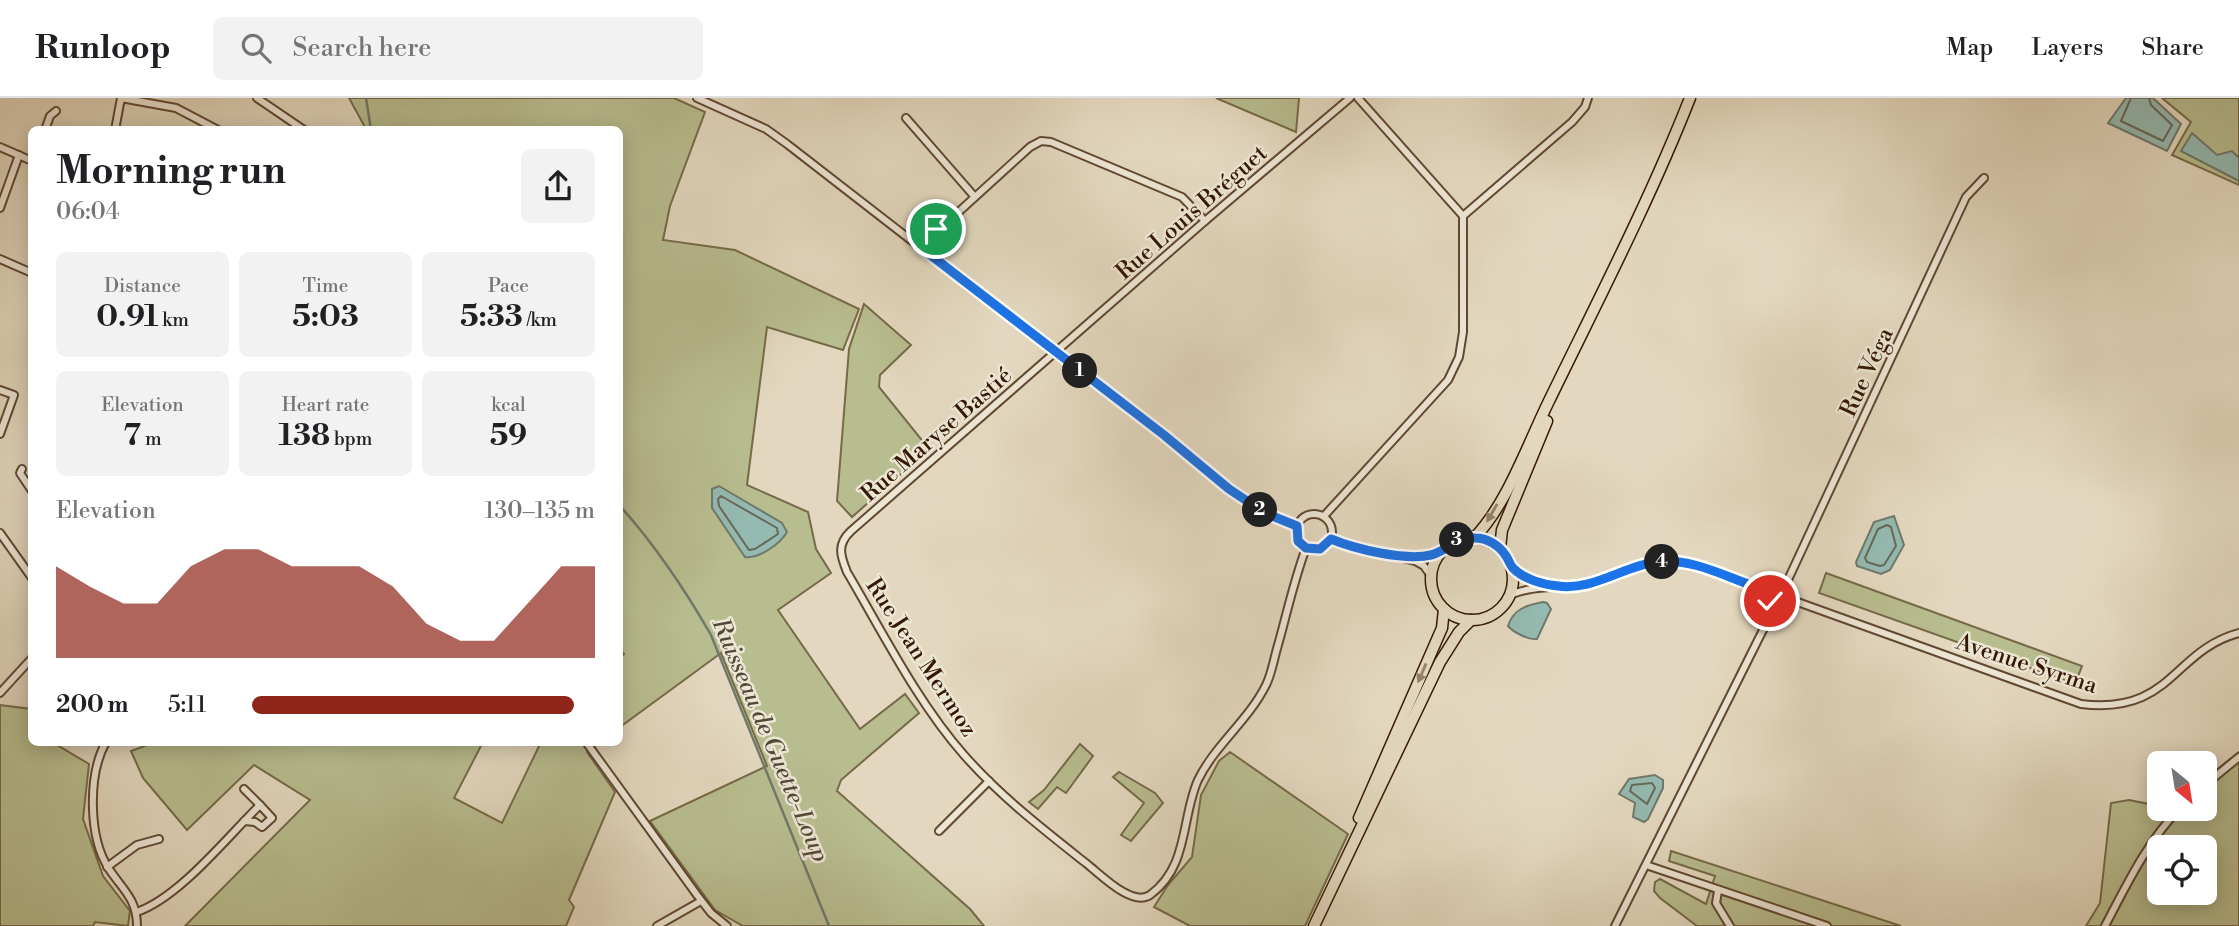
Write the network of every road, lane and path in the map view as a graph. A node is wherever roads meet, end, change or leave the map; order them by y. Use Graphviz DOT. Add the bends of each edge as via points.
graph roads {
  1 [pos="121,98"];
  2 [pos="257,98"];
  3 [pos="697,98"];
  4 [pos="1350,98"];
  5 [pos="1358,98"];
  6 [pos="1588,98"];
  7 [pos="1690,98"];
  8 [pos="1696,98"];
  9 [pos="56,111"];
  10 [pos="906,118"];
  11 [pos="47,126"];
  12 [pos="116,126"];
  13 [pos="210,126"];
  14 [pos="298,126"];
  15 [pos="1677,131"];
  16 [pos="0,147"];
  17 [pos="19,155"];
  18 [pos="28,158"];
  19 [pos="1983,178"];
  20 [pos="974,196"];
  21 [pos="0,208"];
  22 [pos="1463,215"];
  23 [pos="1205,221"];
  24 [pos="920,247"];
  25 [pos="0,259"];
  26 [pos="28,271"];
  27 [pos="1588,324"];
  28 [pos="1055,353"];
  29 [pos="0,390"];
  30 [pos="0,434"];
  31 [pos="22,469"];
  32 [pos="28,485"];
  33 [pos="1324,516"];
  34 [pos="1297,526"];
  35 [pos="0,533"];
  36 [pos="1474,538"];
  37 [pos="1331,539"];
  38 [pos="841,542"];
  39 [pos="1306,548"];
  40 [pos="1500,548"];
  41 [pos="1442,551"];
  42 [pos="1395,554"];
  43 [pos="1512,568"];
  44 [pos="28,572"];
  45 [pos="1430,576"];
  46 [pos="1786,584"];
  47 [pos="1559,587"];
  48 [pos="1769,591"];
  49 [pos="1510,595"];
  50 [pos="1792,600"];
  51 [pos="1775,606"];
  52 [pos="1444,609"];
  53 [pos="1471,620"];
  54 [pos="2239,633"];
  55 [pos="28,662"];
  56 [pos="0,693"];
  57 [pos="105,746"];
  58 [pos="589,746"];
  59 [pos="2239,757"];
  60 [pos="2217,775"];
  61 [pos="989,781"];
  62 [pos="244,789"];
  63 [pos="260,805"];
  64 [pos="244,821"];
  65 [pos="2167,821"];
  66 [pos="939,831"];
  67 [pos="159,839"];
  68 [pos="1647,862"];
  69 [pos="107,867"];
  70 [pos="1336,881"];
  71 [pos="1718,891"];
  72 [pos="701,901"];
  73 [pos="137,912"];
  74 [pos="137,926"];
  75 [pos="657,926"];
  76 [pos="727,926"];
  77 [pos="1314,926"];
  78 [pos="1615,926"];
  79 [pos="1730,926"];
  80 [pos="1827,926"];
  81 [pos="2105,926"];
  1 -- 12 [label="street"];
  1 -- 13 [label="street" via="176,108"];
  2 -- 14 [label="street"];
  3 -- 24 [label="street" via="765,130"];
  4 -- 23 [label="street, Rue Louis Bréguet"];
  5 -- 22 [label="street"];
  6 -- 22 [label="street" via="1572,122"];
  7 -- 15 [label="main road"];
  8 -- 15 [label="main road"];
  9 -- 11 [label="street"];
  10 -- 20 [label="street"];
  15 -- 27 [label="main road"];
  16 -- 17 [label="street"];
  17 -- 18 [label="street"];
  17 -- 21 [label="street"];
  19 -- 46 [label="street, Rue Véga" via="1966,197"];
  20 -- 23 [label="street" via="1030,147 1046,141 1182,197"];
  20 -- 24 [label="street"];
  22 -- 33 [label="street" via="1459,357 1448,380"];
  23 -- 28 [label="street, Rue Louis Bréguet"];
  24 -- 28 [label="street"];
  25 -- 26 [label="street"];
  27 -- 36 [label="main road, one-way" via="1507,487"];
  27 -- 40 [label="main road" via="1512,503"];
  28 -- 34 [label="street" via="1229,489 1265,513"];
  28 -- 38 [label="street, Rue Maryse Bastié"];
  29 -- 30 [label="street" via="13,395"];
  31 -- 32 [label="street"];
  33 -- 34 [label="street" via="1308,515"];
  33 -- 37 [label="street" via="1331,524"];
  34 -- 39 [label="street" via="1298,541"];
  35 -- 44 [label="street"];
  36 -- 40 [label="main road"];
  36 -- 41 [label="main road" via="1456,541"];
  37 -- 39 [label="street" via="1320,549"];
  37 -- 42 [label="street"];
  38 -- 61 [label="street, Rue Jean Mermoz" via="847,572 924,700 962,753"];
  39 -- 61 [label="street, Rue Jean Mermoz" via="1267,683 1198,781 1178,856 1149,895 1133,898"];
  40 -- 43 [label="main road"];
  41 -- 42 [label="street" via="1421,556"];
  41 -- 45 [label="main road"];
  42 -- 45 [label="street" via="1420,563"];
  43 -- 47 [label="street"];
  43 -- 49 [label="main road"];
  45 -- 52 [label="main road" via="1436,600"];
  46 -- 48 [label="street" via="1774,585"];
  46 -- 50 [label="street"];
  47 -- 48 [label="street" via="1594,582 1641,565 1675,561"];
  47 -- 49 [label="street"];
  48 -- 51 [label="street"];
  49 -- 53 [label="main road" via="1492,615"];
  50 -- 51 [label="street" via="1783,607"];
  50 -- 54 [label="street, Avenue Syrma" via="2081,704 2098,706 2145,697 2210,646"];
  51 -- 68 [label="street"];
  52 -- 53 [label="main road"];
  52 -- 70 [label="main road, one-way" via="1442,628 1359,817"];
  53 -- 70 [label="main road" via="1440,662"];
  55 -- 56 [label="street"];
  57 -- 69 [label="street" via="95,775 93,819"];
  58 -- 72 [label="street"];
  59 -- 60 [label="street"];
  61 -- 66 [label="street"];
  62 -- 63 [label="street"];
  63 -- 64 [label="street"];
  63 -- 64 [label="street" via="272,817 262,827"];
  64 -- 73 [label="street" via="187,880"];
  65 -- 81 [label="street" via="2143,855"];
  67 -- 69 [label="street" via="137,845"];
  68 -- 71 [label="street"];
  68 -- 78 [label="street"];
  69 -- 73 [label="street"];
  70 -- 77 [label="main road"];
  71 -- 79 [label="street" via="1716,903"];
  71 -- 80 [label="street"];
  72 -- 75 [label="street"];
  72 -- 76 [label="street"];
  73 -- 74 [label="street"];
}
